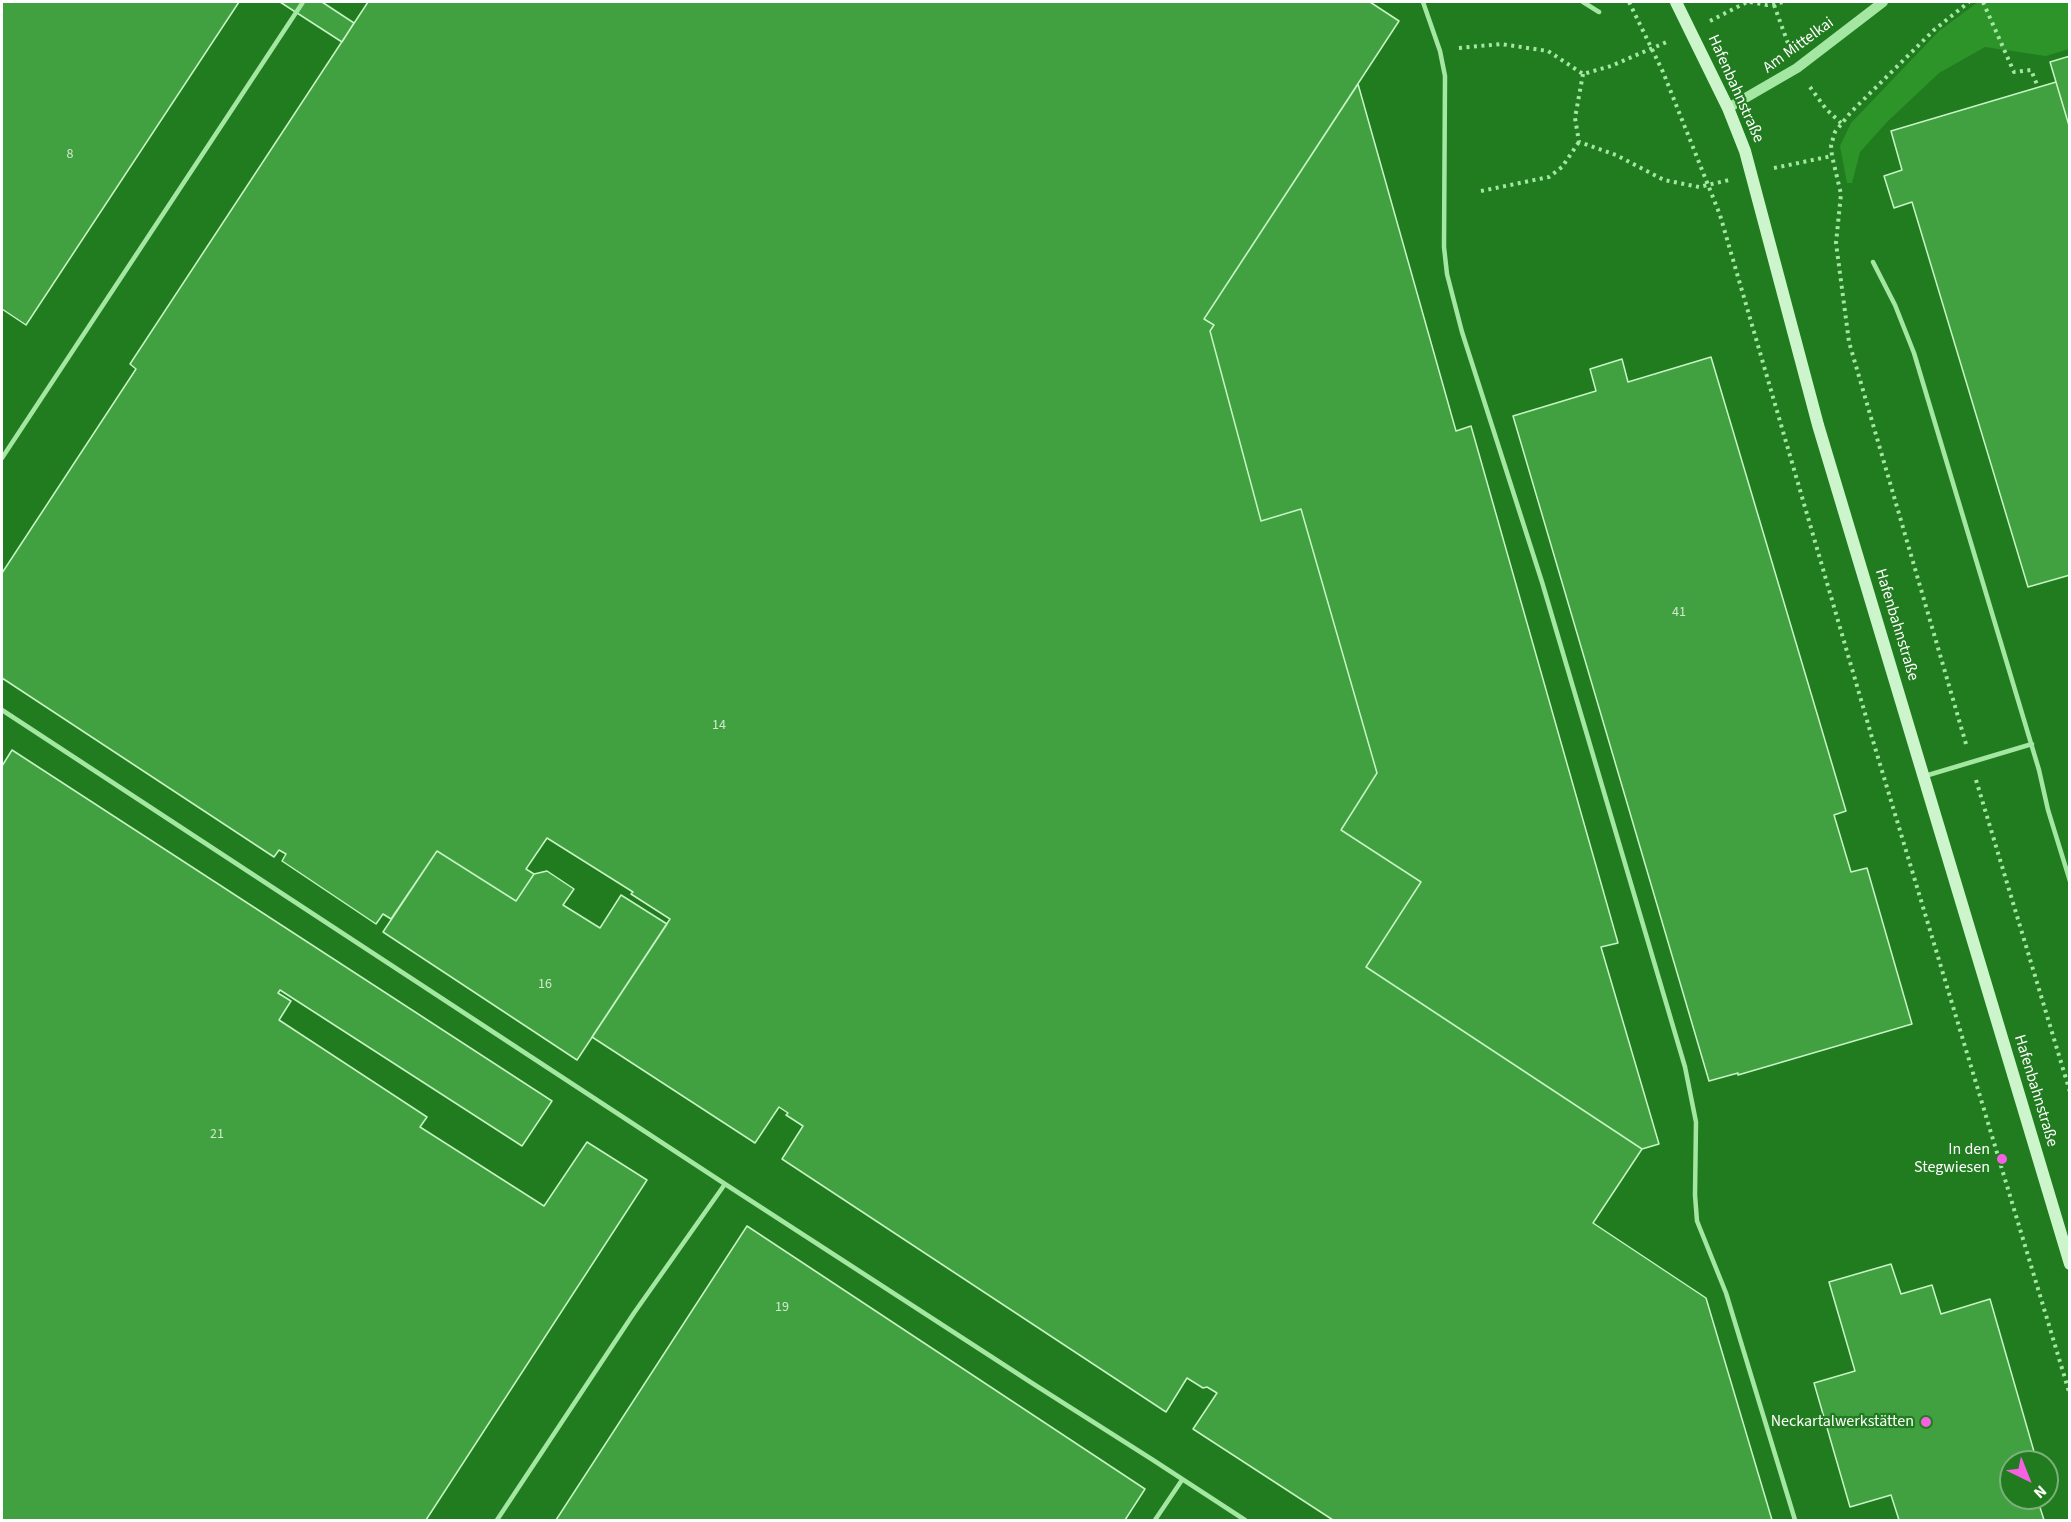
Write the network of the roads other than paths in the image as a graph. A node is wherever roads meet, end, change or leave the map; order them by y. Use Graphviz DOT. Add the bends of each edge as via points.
graph roads {
  1 [pos="303,2"];
  2 [pos="1423,2"];
  3 [pos="1583,2"];
  4 [pos="1676,2"];
  5 [pos="1883,2"];
  6 [pos="1599,12"];
  7 [pos="1728,108"];
  8 [pos="1873,262"];
  9 [pos="2,458"];
  10 [pos="2,710"];
  11 [pos="2032,744"];
  12 [pos="1924,777"];
  13 [pos="2070,881"];
  14 [pos="725,1184"];
  15 [pos="2070,1264"];
  16 [pos="1182,1480"];
  17 [pos="497,1521"];
  18 [pos="1155,1521"];
  19 [pos="1245,1521"];
  20 [pos="1795,1521"];
  1 -- 9 [label="lane"];
  2 -- 20 [label="lane" via="1440,51 1446,88 1447,274 1685,1067 1696,1122 1697,1221 1726,1293"];
  3 -- 6 [label="lane"];
  4 -- 7 [label="main road, Hafenbahnstraße"];
  5 -- 7 [label="street, Am Mittelkai" via="1797,68"];
  7 -- 12 [label="main road, Hafenbahnstraße" via="1745,151 1818,425"];
  8 -- 11 [label="lane" via="1914,353"];
  10 -- 14 [label="lane"];
  11 -- 12 [label="lane"];
  11 -- 13 [label="lane"];
  12 -- 15 [label="main road, Hafenbahnstraße"];
  14 -- 16 [label="lane"];
  14 -- 17 [label="lane" via="634,1313"];
  16 -- 18 [label="lane"];
  16 -- 19 [label="lane"];
}
